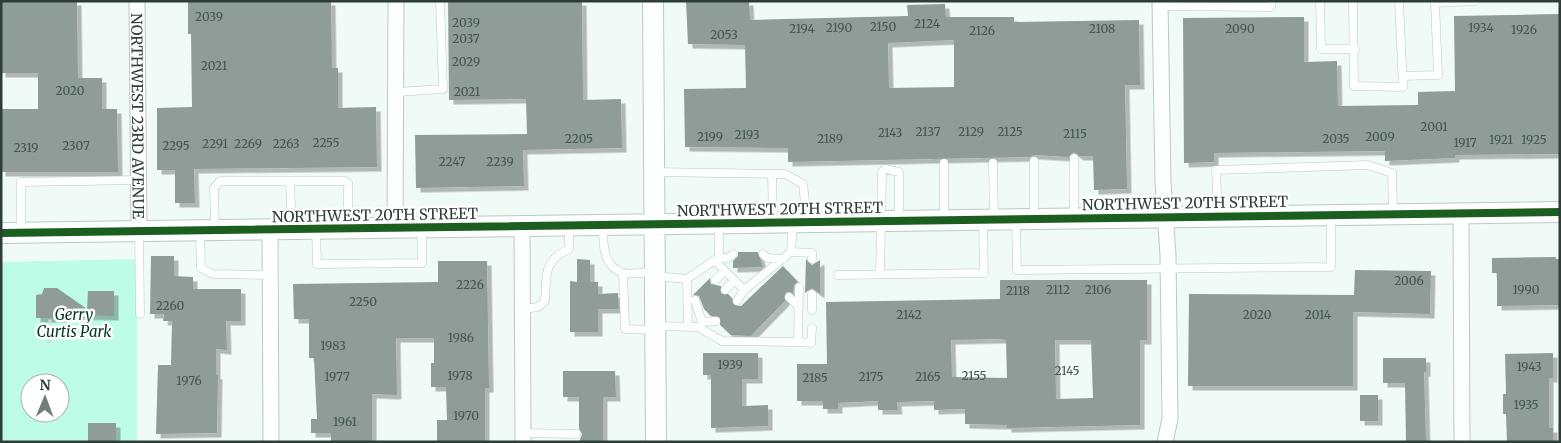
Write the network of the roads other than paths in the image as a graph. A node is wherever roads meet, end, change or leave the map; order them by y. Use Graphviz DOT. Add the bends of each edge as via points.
graph roads {
  1 [pos="137,1"];
  2 [pos="396,1"];
  3 [pos="440,1"];
  4 [pos="653,1"];
  5 [pos="1272,1"];
  6 [pos="1320,1"];
  7 [pos="1353,1"];
  8 [pos="1399,1"];
  9 [pos="1475,1"];
  10 [pos="1435,2"];
  11 [pos="1160,4"];
  12 [pos="1355,49"];
  13 [pos="1403,76"];
  14 [pos="398,92"];
  15 [pos="1074,158"];
  16 [pos="1034,161"];
  17 [pos="944,163"];
  18 [pos="993,163"];
  19 [pos="655,172"];
  20 [pos="772,174"];
  21 [pos="138,180"];
  22 [pos="290,181"];
  23 [pos="1560,212"];
  24 [pos="1461,213"];
  25 [pos="1392,214"];
  26 [pos="1332,215"];
  27 [pos="1218,216"];
  28 [pos="1165,217"];
  29 [pos="1074,218"];
  30 [pos="1025,219"];
  31 [pos="944,220"];
  32 [pos="989,220"];
  33 [pos="889,221"];
  34 [pos="791,222"];
  35 [pos="719,223"];
  36 [pos="656,224"];
  37 [pos="604,225"];
  38 [pos="522,226"];
  39 [pos="569,226"];
  40 [pos="395,228"];
  41 [pos="422,228"];
  42 [pos="316,229"];
  43 [pos="348,229"];
  44 [pos="270,230"];
  45 [pos="292,230"];
  46 [pos="208,231"];
  47 [pos="138,232"];
  48 [pos="1,233"];
  49 [pos="22,233"];
  50 [pos="791,252"];
  51 [pos="731,258"];
  52 [pos="765,258"];
  53 [pos="717,259"];
  54 [pos="783,259"];
  55 [pos="812,260"];
  56 [pos="1168,268"];
  57 [pos="725,271"];
  58 [pos="623,272"];
  59 [pos="656,274"];
  60 [pos="880,274"];
  61 [pos="270,275"];
  62 [pos="838,275"];
  63 [pos="687,279"];
  64 [pos="715,280"];
  65 [pos="734,280"];
  66 [pos="799,287"];
  67 [pos="725,290"];
  68 [pos="744,290"];
  69 [pos="812,294"];
  70 [pos="790,297"];
  71 [pos="695,300"];
  72 [pos="737,301"];
  73 [pos="798,306"];
  74 [pos="523,308"];
  75 [pos="705,310"];
  76 [pos="812,310"];
  77 [pos="140,314"];
  78 [pos="716,322"];
  79 [pos="700,325"];
  80 [pos="688,327"];
  81 [pos="656,328"];
  82 [pos="812,328"];
  83 [pos="798,342"];
  84 [pos="576,434"];
  85 [pos="523,437"];
  86 [pos="271,442"];
  87 [pos="656,442"];
  88 [pos="1165,442"];
  89 [pos="1462,442"];
  1 -- 21 [label="street, NORTHWEST 23RD AVENUE"];
  2 -- 14 [label="street"];
  3 -- 14 [label="lane" via="443,89"];
  4 -- 19 [label="main road"];
  5 -- 11 [label="lane" via="1272,7"];
  6 -- 12 [label="lane" via="1322,50"];
  7 -- 12 [label="lane"];
  8 -- 13 [label="lane"];
  9 -- 10 [label="lane"];
  10 -- 13 [label="lane" via="1438,75"];
  11 -- 28 [label="street"];
  12 -- 13 [label="lane" via="1354,86 1403,87"];
  14 -- 40 [label="street"];
  15 -- 29 [label="lane"];
  16 -- 30 [label="lane"];
  17 -- 31 [label="lane"];
  18 -- 32 [label="lane"];
  19 -- 20 [label="lane"];
  19 -- 36 [label="main road"];
  20 -- 34 [label="lane"];
  20 -- 34 [label="lane" via="785,174 803,184"];
  21 -- 47 [label="street, NORTHWEST 23RD AVENUE"];
  21 -- 49 [label="lane" via="21,182"];
  22 -- 43 [label="lane" via="348,183"];
  22 -- 45 [label="lane"];
  22 -- 46 [label="lane" via="220,181 214,188"];
  23 -- 24 [label="main road, NORTHWEST 20TH STREET"];
  24 -- 25 [label="main road, NORTHWEST 20TH STREET"];
  24 -- 89 [label="street"];
  25 -- 26 [label="main road, NORTHWEST 20TH STREET"];
  25 -- 27 [label="lane" via="1392,173 1368,165 1216,170"];
  26 -- 27 [label="main road, NORTHWEST 20TH STREET"];
  26 -- 56 [label="lane" via="1331,267"];
  27 -- 28 [label="main road, NORTHWEST 20TH STREET"];
  28 -- 29 [label="main road, NORTHWEST 20TH STREET"];
  28 -- 56 [label="street"];
  29 -- 30 [label="main road, NORTHWEST 20TH STREET"];
  30 -- 32 [label="main road, NORTHWEST 20TH STREET"];
  30 -- 56 [label="lane" via="1017,270"];
  31 -- 32 [label="main road, NORTHWEST 20TH STREET"];
  31 -- 33 [label="main road, NORTHWEST 20TH STREET"];
  32 -- 60 [label="lane" via="984,273"];
  33 -- 33 [label="lane" via="899,172 893,169 882,172"];
  33 -- 34 [label="main road, NORTHWEST 20TH STREET"];
  33 -- 60 [label="lane"];
  34 -- 35 [label="main road, NORTHWEST 20TH STREET"];
  34 -- 50 [label="lane"];
  35 -- 36 [label="main road, NORTHWEST 20TH STREET"];
  35 -- 53 [label="lane"];
  36 -- 37 [label="main road, NORTHWEST 20TH STREET"];
  36 -- 59 [label="main road"];
  37 -- 39 [label="main road, NORTHWEST 20TH STREET"];
  37 -- 58 [label="lane" via="603,250 609,262"];
  38 -- 39 [label="main road, NORTHWEST 20TH STREET"];
  38 -- 41 [label="main road, NORTHWEST 20TH STREET"];
  38 -- 74 [label="street"];
  39 -- 74 [label="lane" via="569,249 552,258 548,266 545,301 538,307"];
  40 -- 41 [label="main road, NORTHWEST 20TH STREET"];
  40 -- 43 [label="main road, NORTHWEST 20TH STREET"];
  41 -- 42 [label="lane" via="422,263 317,264"];
  42 -- 43 [label="main road, NORTHWEST 20TH STREET"];
  42 -- 45 [label="main road, NORTHWEST 20TH STREET"];
  44 -- 45 [label="main road, NORTHWEST 20TH STREET"];
  44 -- 46 [label="main road, NORTHWEST 20TH STREET"];
  44 -- 61 [label="street"];
  46 -- 47 [label="main road, NORTHWEST 20TH STREET"];
  46 -- 61 [label="lane" via="202,268 213,274"];
  47 -- 49 [label="main road, NORTHWEST 20TH STREET"];
  47 -- 77 [label="lane"];
  48 -- 49 [label="main road, NORTHWEST 20TH STREET"];
  50 -- 54 [label="lane"];
  50 -- 55 [label="lane" via="812,253"];
  51 -- 53 [label="lane"];
  52 -- 54 [label="lane"];
  53 -- 57 [label="lane"];
  53 -- 63 [label="lane"];
  54 -- 68 [label="lane" via="767,275"];
  56 -- 88 [label="street" via="1170,419"];
  57 -- 64 [label="lane"];
  57 -- 65 [label="lane"];
  58 -- 59 [label="lane"];
  58 -- 81 [label="lane" via="625,329"];
  59 -- 63 [label="lane"];
  59 -- 81 [label="main road"];
  60 -- 62 [label="lane"];
  61 -- 86 [label="street"];
  63 -- 80 [label="lane"];
  65 -- 67 [label="lane"];
  65 -- 68 [label="lane"];
  66 -- 73 [label="lane"];
  68 -- 72 [label="lane"];
  69 -- 76 [label="lane"];
  70 -- 73 [label="lane"];
  71 -- 79 [label="lane"];
  73 -- 83 [label="lane"];
  74 -- 85 [label="street"];
  75 -- 79 [label="lane"];
  78 -- 79 [label="lane"];
  79 -- 80 [label="lane"];
  79 -- 83 [label="lane" via="722,341"];
  80 -- 81 [label="lane"];
  81 -- 87 [label="main road"];
  82 -- 83 [label="lane" via="811,342"];
  84 -- 85 [label="lane"];
}
